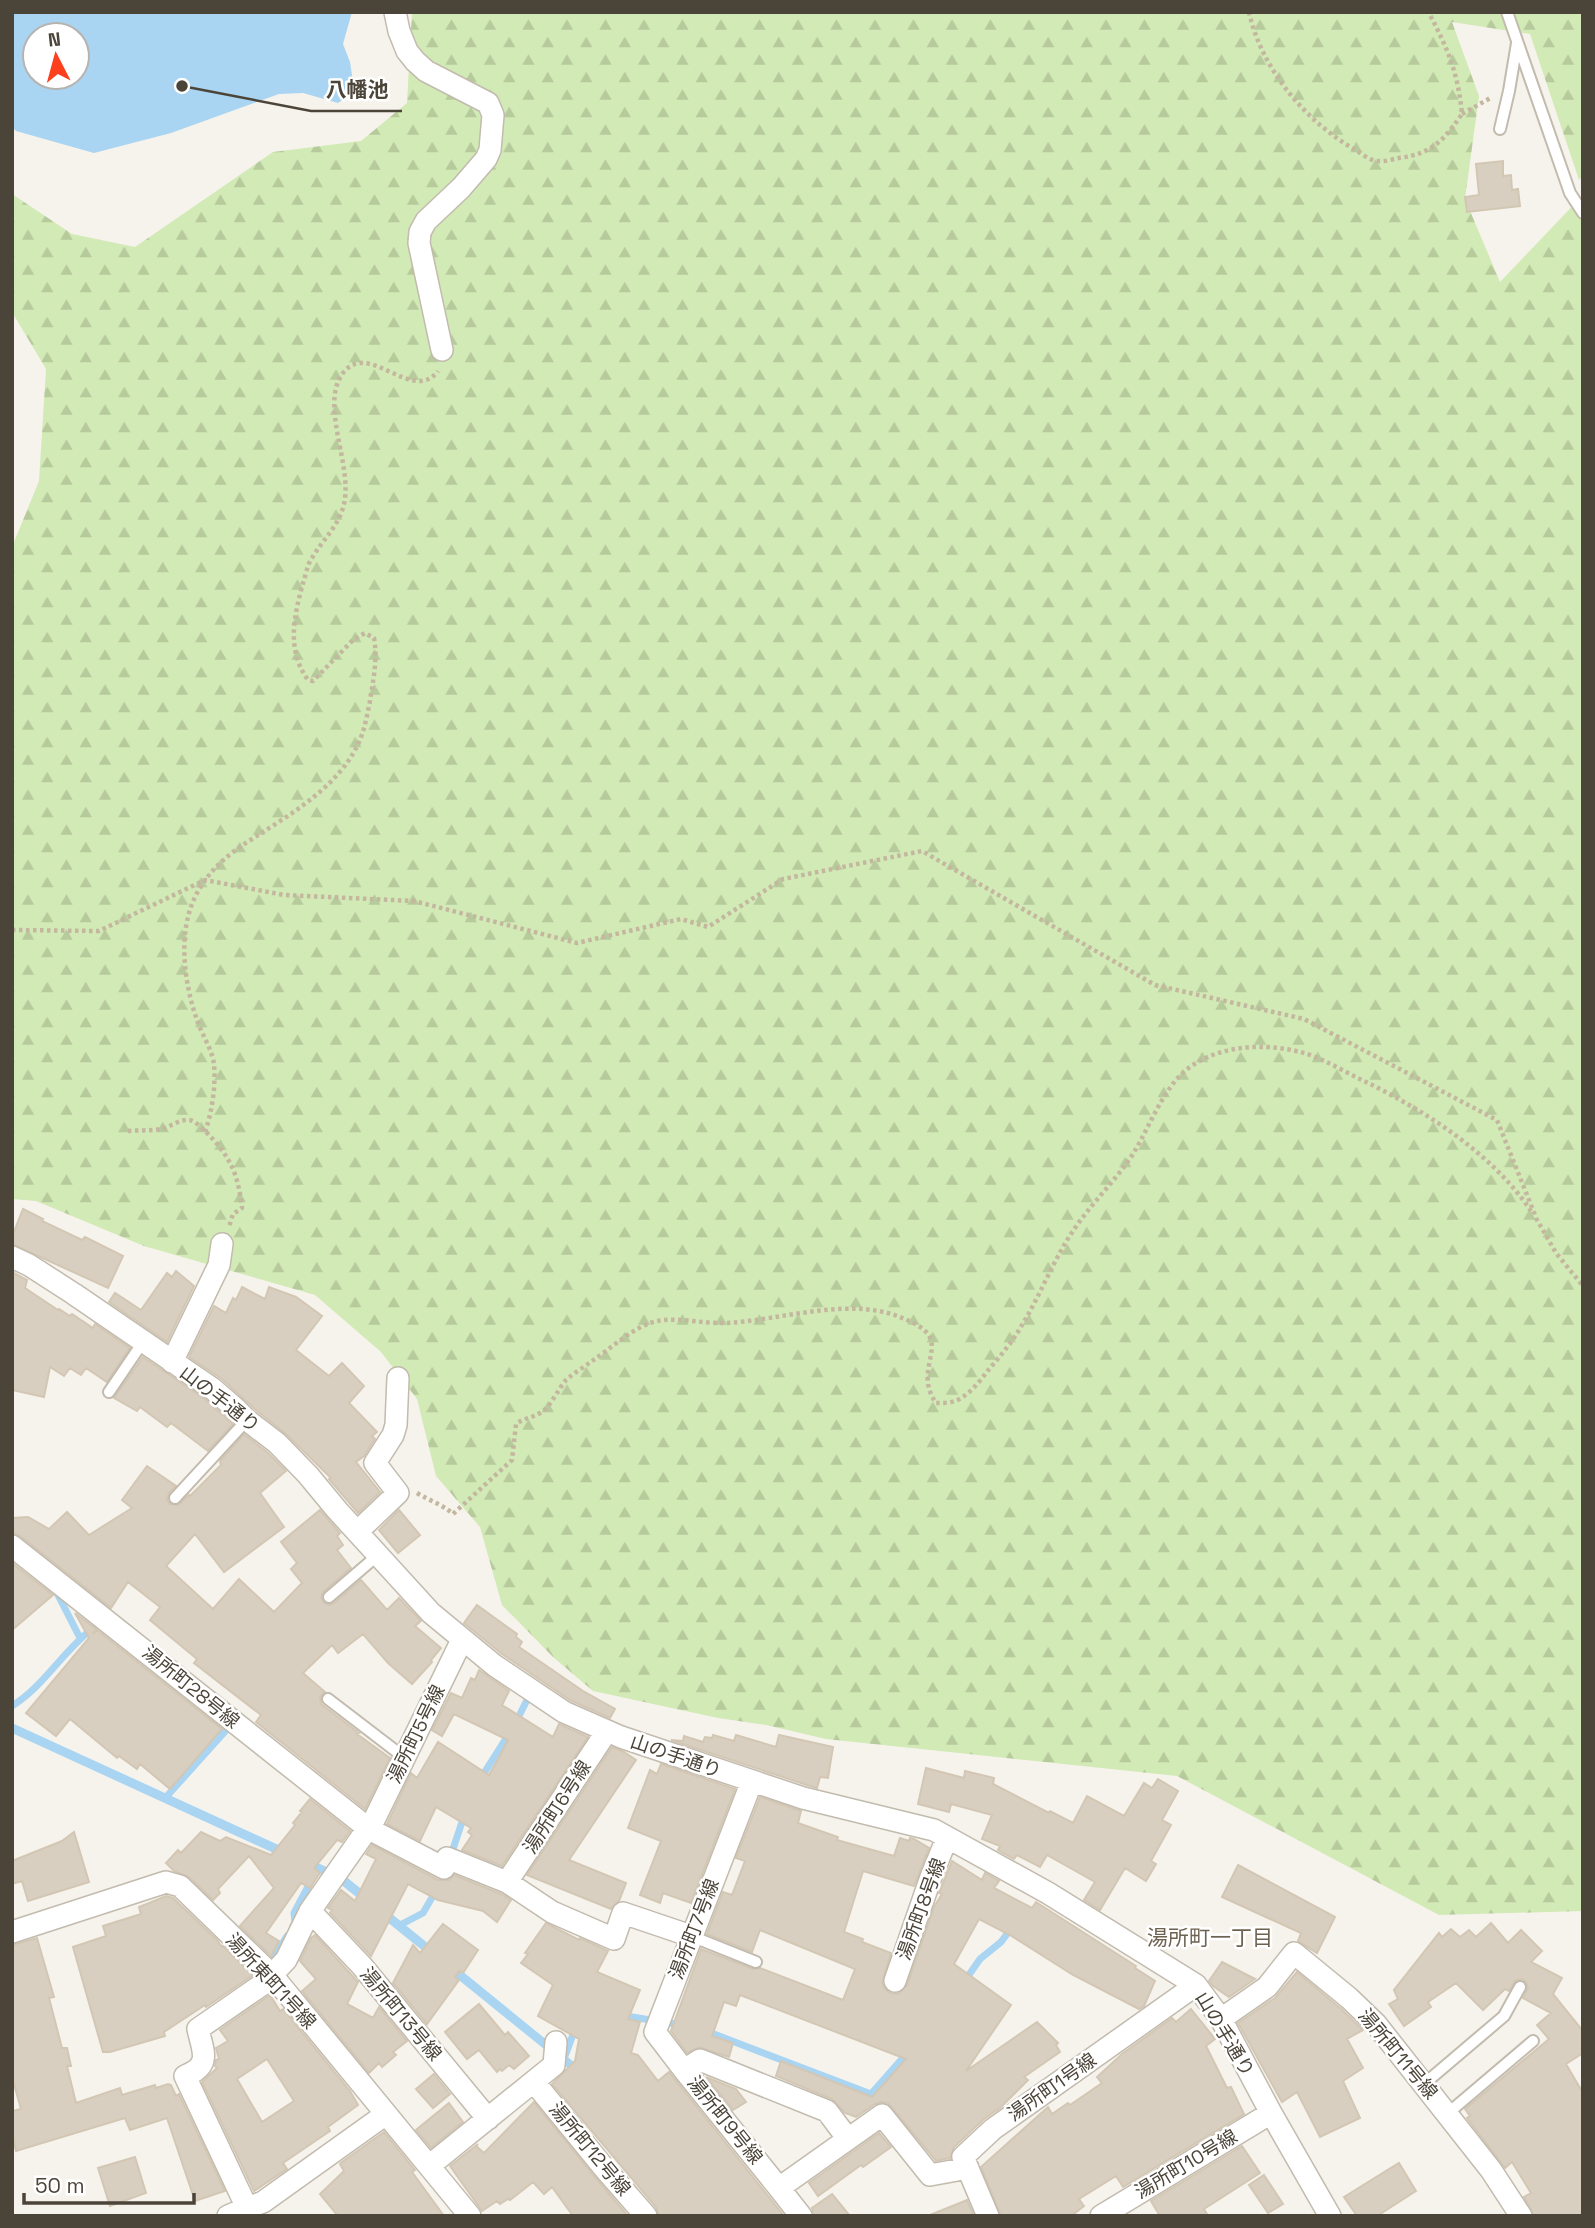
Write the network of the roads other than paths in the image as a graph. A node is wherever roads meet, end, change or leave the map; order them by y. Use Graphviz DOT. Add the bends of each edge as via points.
graph roads {
  1 [pos="395,12"];
  2 [pos="1507,12"];
  3 [pos="1518,41"];
  4 [pos="1500,129"];
  5 [pos="1583,214"];
  6 [pos="442,350"];
  7 [pos="222,1244"];
  8 [pos="12,1256"];
  9 [pos="143,1342"];
  10 [pos="172,1362"];
  11 [pos="398,1378"];
  12 [pos="109,1392"];
  13 [pos="247,1420"];
  14 [pos="175,1499"];
  15 [pos="357,1532"];
  16 [pos="12,1546"];
  17 [pos="378,1555"];
  18 [pos="329,1597"];
  19 [pos="464,1641"];
  20 [pos="328,1699"];
  21 [pos="607,1731"];
  22 [pos="405,1758"];
  23 [pos="752,1781"];
  24 [pos="369,1829"];
  25 [pos="947,1838"];
  26 [pos="507,1882"];
  27 [pos="310,1911"];
  28 [pos="12,1932"];
  29 [pos="691,1936"];
  30 [pos="756,1962"];
  31 [pos="271,1975"];
  32 [pos="895,1981"];
  33 [pos="1196,1985"];
  34 [pos="1520,1987"];
  35 [pos="1221,2019"];
  36 [pos="1533,2041"];
  37 [pos="556,2042"];
  38 [pos="684,2070"];
  39 [pos="534,2081"];
  40 [pos="1424,2084"];
  41 [pos="1270,2113"];
  42 [pos="386,2114"];
  43 [pos="1447,2114"];
  44 [pos="488,2119"];
  45 [pos="848,2139"];
  46 [pos="429,2166"];
  47 [pos="968,2168"];
  48 [pos="779,2188"];
  49 [pos="238,2212"];
  50 [pos="470,2216"];
  51 [pos="646,2216"];
  52 [pos="801,2216"];
  53 [pos="988,2216"];
  54 [pos="1101,2216"];
  55 [pos="1330,2216"];
  56 [pos="1521,2216"];
  1 -- 6 [label="street" via="407,51 415,61 488,103 493,115 486,159 419,232"];
  2 -- 3 [label="lane"];
  3 -- 4 [label="lane"];
  3 -- 5 [label="lane" via="1570,193"];
  7 -- 10 [label="street" via="219,1265"];
  8 -- 9 [label="street, 山の手通り"];
  9 -- 10 [label="street, 山の手通り"];
  9 -- 12 [label="lane"];
  10 -- 13 [label="street, 山の手通り"];
  11 -- 15 [label="street" via="396,1425 375,1463 398,1493"];
  13 -- 14 [label="lane"];
  13 -- 15 [label="street, 山の手通り" via="277,1443"];
  15 -- 17 [label="street, 山の手通り"];
  16 -- 24 [label="street, 湯所町28号線"];
  17 -- 18 [label="lane"];
  17 -- 19 [label="street, 山の手通り" via="431,1613"];
  19 -- 21 [label="street, 山の手通り" via="564,1712"];
  19 -- 22 [label="street, 湯所町5号線"];
  20 -- 22 [label="lane"];
  21 -- 23 [label="street, 山の手通り"];
  21 -- 26 [label="street, 湯所町6号線"];
  22 -- 24 [label="street, 湯所町5号線"];
  23 -- 25 [label="street, 山の手通り" via="934,1830"];
  23 -- 29 [label="street, 湯所町7号線"];
  24 -- 26 [label="street, 湯所町28号線" via="444,1868 447,1858"];
  24 -- 27 [label="street, 湯所町5号線"];
  25 -- 32 [label="street, 湯所町8号線"];
  25 -- 33 [label="street, 山の手通り" via="1048,1893"];
  26 -- 29 [label="street" via="552,1912 614,1940 623,1913"];
  27 -- 31 [label="street, 湯所町5号線" via="286,1960"];
  27 -- 44 [label="street, 湯所町13号線" via="362,1966"];
  28 -- 31 [label="street, 湯所東町1号線" via="166,1882 180,1886"];
  29 -- 30 [label="lane"];
  29 -- 38 [label="street, 湯所町7号線" via="655,2032"];
  31 -- 42 [label="street, 湯所東町1号線"];
  31 -- 49 [label="street, 湯所町5号線" via="198,2029 202,2066 186,2076"];
  33 -- 35 [label="street, 山の手通り"];
  33 -- 47 [label="street, 湯所町1号線" via="993,2129 963,2157"];
  34 -- 40 [label="lane" via="1504,2016"];
  35 -- 40 [label="street, 湯所町11号線" via="1267,1987 1294,1953 1376,2024"];
  35 -- 41 [label="street, 山の手通り"];
  36 -- 43 [label="lane"];
  37 -- 39 [label="street" via="554,2065"];
  38 -- 45 [label="street, 湯所町9号線" via="700,2060 827,2111"];
  38 -- 48 [label="street, 湯所町9号線"];
  39 -- 44 [label="street"];
  39 -- 51 [label="street, 湯所町12号線"];
  40 -- 43 [label="street, 湯所町11号線"];
  41 -- 54 [label="street, 湯所町10号線"];
  41 -- 55 [label="street, 山の手通り"];
  42 -- 46 [label="street, 湯所東町1号線"];
  42 -- 49 [label="street" via="263,2202"];
  43 -- 56 [label="street, 湯所町11号線"];
  44 -- 46 [label="street"];
  45 -- 47 [label="street" via="882,2115 930,2175"];
  45 -- 48 [label="street"];
  46 -- 50 [label="street, 湯所東町1号線"];
  47 -- 53 [label="street"];
  48 -- 52 [label="street, 湯所町9号線"];
}
